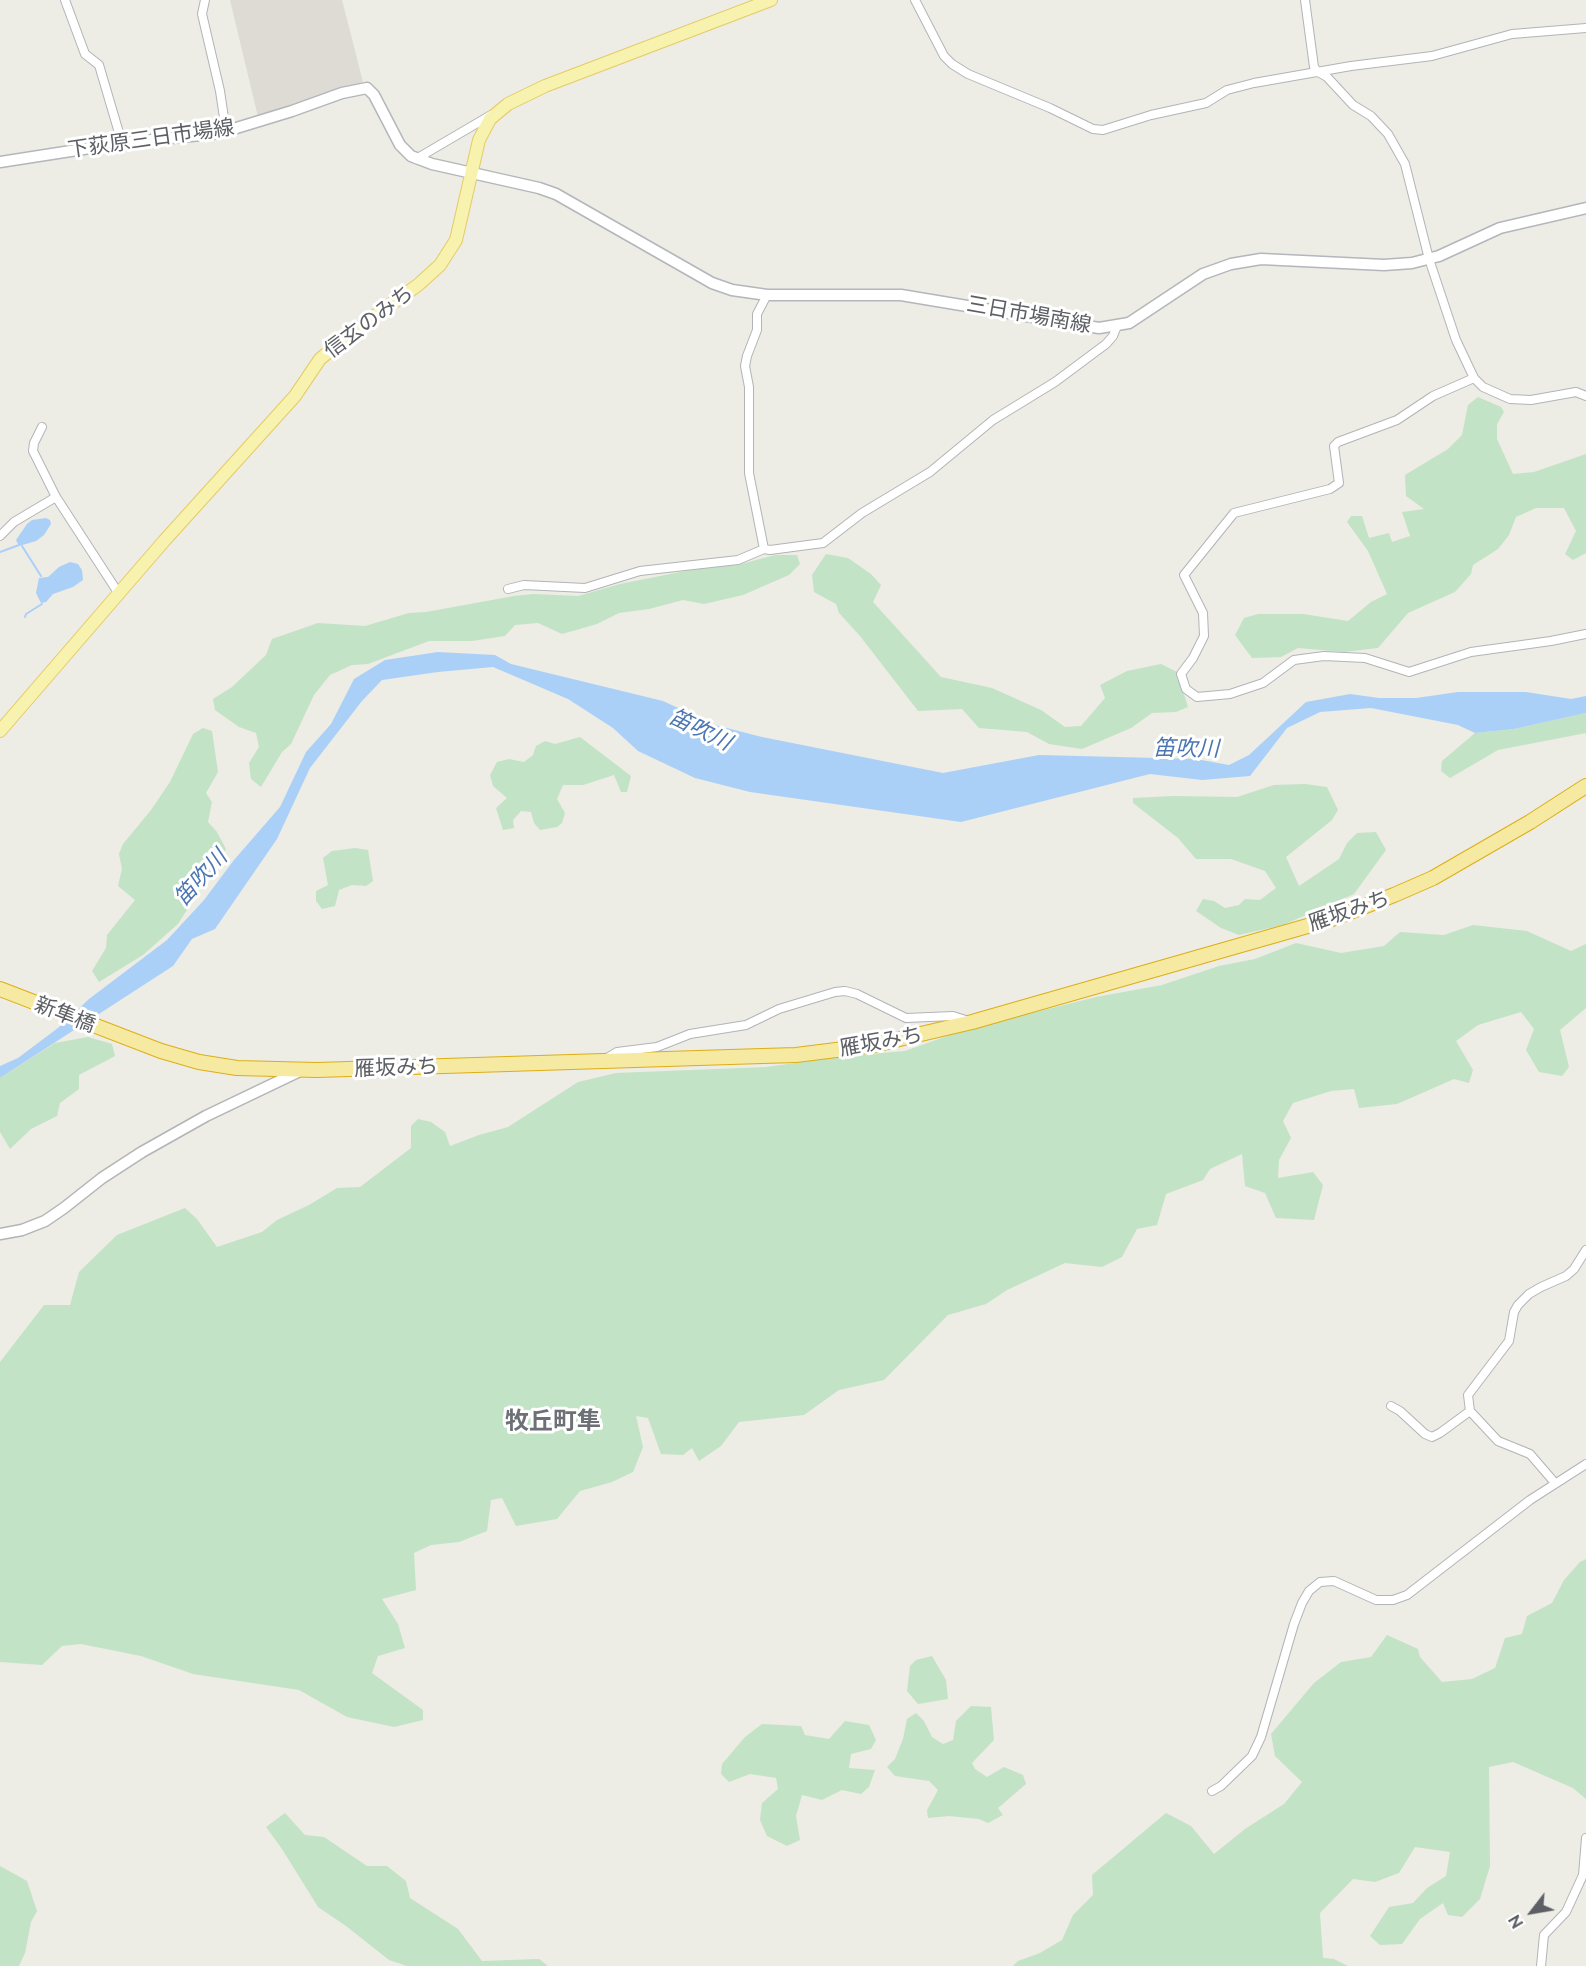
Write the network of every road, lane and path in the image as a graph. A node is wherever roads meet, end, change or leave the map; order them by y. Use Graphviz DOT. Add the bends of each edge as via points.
graph roads {
  1 [pos="65,0"];
  2 [pos="205,0"];
  3 [pos="771,0"];
  4 [pos="915,0"];
  5 [pos="1305,0"];
  6 [pos="1586,28"];
  7 [pos="1318,72"];
  8 [pos="498,112"];
  9 [pos="226,131"];
  10 [pos="122,143"];
  11 [pos="416,159"];
  12 [pos="0,162"];
  13 [pos="473,173"];
  14 [pos="1586,208"];
  15 [pos="1429,259"];
  16 [pos="767,296"];
  17 [pos="1117,326"];
  18 [pos="1474,378"];
  19 [pos="1586,396"];
  20 [pos="42,426"];
  21 [pos="56,497"];
  22 [pos="0,536"];
  23 [pos="764,549"];
  24 [pos="508,589"];
  25 [pos="119,594"];
  26 [pos="1586,634"];
  27 [pos="0,731"];
  28 [pos="1586,786"];
  29 [pos="0,989"];
  30 [pos="972,1022"];
  31 [pos="131,1040"];
  32 [pos="601,1061"];
  33 [pos="300,1071"];
  34 [pos="0,1234"];
  35 [pos="1586,1250"];
  36 [pos="1391,1406"];
  37 [pos="1470,1411"];
  38 [pos="1586,1464"];
  39 [pos="1555,1483"];
  40 [pos="1212,1791"];
  41 [pos="1586,1838"];
  42 [pos="1540,1966"];
  1 -- 10 [label="street" via="86,54 99,65"];
  2 -- 9 [label="street" via="202,15"];
  3 -- 8 [label="main road, 信玄のみち" via="544,86"];
  4 -- 7 [label="street" via="952,64 1092,129 1103,130 1206,103 1227,90 1254,83"];
  5 -- 7 [label="street" via="1313,62"];
  6 -- 7 [label="street" via="1512,34 1432,57"];
  7 -- 15 [label="street" via="1327,76 1353,105 1371,116 1400,153"];
  8 -- 11 [label="street"];
  8 -- 13 [label="main road, 信玄のみち" via="479,140"];
  9 -- 10 [label="main road, 下荻原三日市場線"];
  9 -- 11 [label="main road, 下荻原三日市場線" via="367,88 400,145"];
  10 -- 12 [label="main road, 下荻原三日市場線"];
  11 -- 13 [label="main road"];
  13 -- 16 [label="main road, 三日市場南線" via="556,194 712,283"];
  13 -- 25 [label="main road, 信玄のみち" via="456,240 440,265 320,359 281,412"];
  14 -- 15 [label="main road, 三日市場南線" via="1500,228"];
  15 -- 17 [label="main road, 三日市場南線" via="1401,265 1261,259 1231,264 1203,274"];
  15 -- 18 [label="street" via="1456,340"];
  16 -- 17 [label="main road, 三日市場南線" via="901,295 1099,328"];
  16 -- 23 [label="street" via="757,314 757,330 746,366 749,473"];
  17 -- 23 [label="street" via="1106,344 1073,369 993,420 930,472 862,513 823,543"];
  18 -- 19 [label="street" via="1483,387 1510,399 1531,400 1576,392"];
  18 -- 26 [label="street" via="1433,396 1397,420 1338,442 1334,446 1339,483 1330,489 1234,513 1184,574 1203,614 1204,636 1181,674 1186,689 1197,698 1230,694 1263,683 1294,660 1324,656 1365,658 1409,672 1472,652"];
  20 -- 21 [label="street" via="33,451"];
  21 -- 22 [label="street" via="14,522"];
  21 -- 25 [label="street"];
  23 -- 24 [label="street" via="738,560 640,571 585,588 524,585"];
  25 -- 27 [label="main road, 信玄のみち"];
  28 -- 30 [label="highway, 雁坂みち" via="1471,857 1370,905"];
  29 -- 31 [label="highway, 新隼橋"];
  30 -- 32 [label="highway, 雁坂みち" via="874,1046 796,1055"];
  30 -- 32 [label="street" via="953,1016 906,1018 845,991 779,1009 736,1027 690,1034 657,1047 617,1052"];
  31 -- 33 [label="highway, 雁坂みち" via="199,1062"];
  32 -- 33 [label="highway, 雁坂みち"];
  33 -- 34 [label="main road" via="142,1152 45,1221"];
  35 -- 37 [label="street" via="1566,1276 1529,1294 1518,1305 1509,1341 1468,1395"];
  36 -- 37 [label="street" via="1432,1437"];
  37 -- 39 [label="street" via="1498,1441 1530,1454"];
  38 -- 39 [label="street"];
  39 -- 40 [label="street" via="1407,1595 1376,1600 1334,1581 1320,1582 1309,1592 1294,1624 1252,1756"];
  41 -- 42 [label="street" via="1583,1875 1564,1916 1544,1935"];
}
